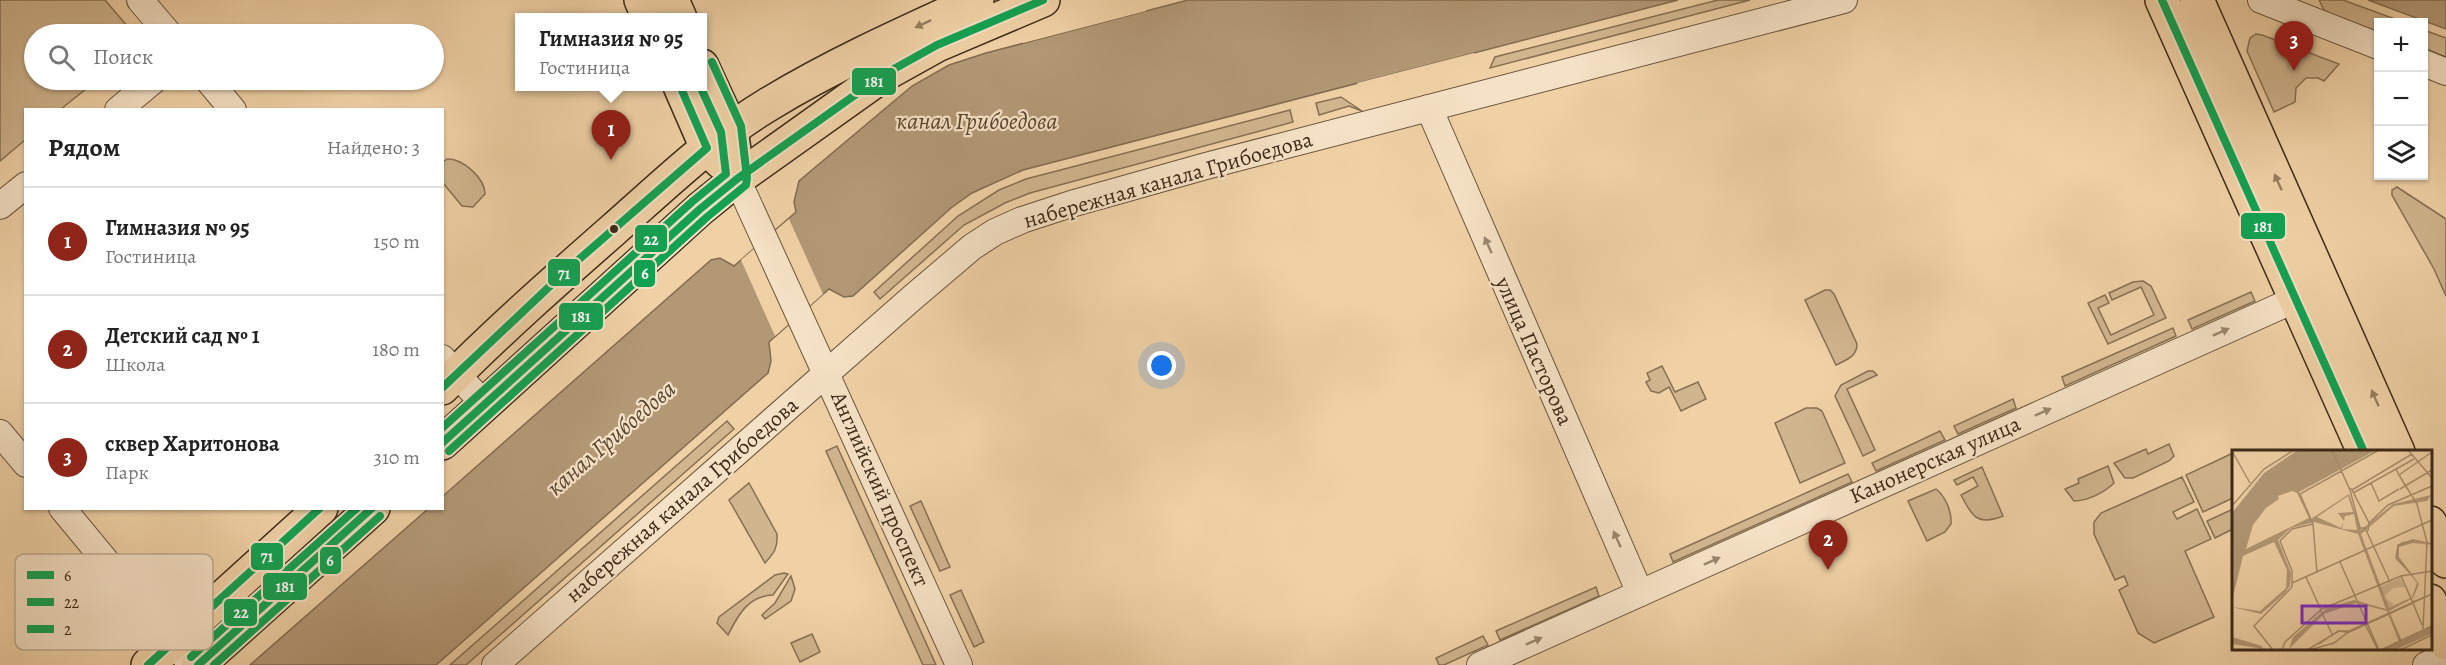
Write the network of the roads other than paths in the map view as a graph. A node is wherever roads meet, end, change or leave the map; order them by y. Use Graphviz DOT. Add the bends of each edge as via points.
graph roads {
  1 [pos="140,0"];
  2 [pos="977,0"];
  3 [pos="1043,0"];
  4 [pos="1844,0"];
  5 [pos="2162,0"];
  6 [pos="2197,0"];
  7 [pos="2261,0"];
  8 [pos="160,24"];
  9 [pos="2374,43"];
  10 [pos="2428,65"];
  11 [pos="2446,72"];
  12 [pos="707,87"];
  13 [pos="142,90"];
  14 [pos="216,90"];
  15 [pos="683,91"];
  16 [pos="120,108"];
  17 [pos="231,108"];
  18 [pos="1429,108"];
  19 [pos="719,139"];
  20 [pos="737,178"];
  21 [pos="24,187"];
  22 [pos="0,206"];
  23 [pos="2310,292"];
  24 [pos="447,373"];
  25 [pos="827,373"];
  26 [pos="484,404"];
  27 [pos="0,433"];
  28 [pos="444,441"];
  29 [pos="2363,450"];
  30 [pos="2397,450"];
  31 [pos="24,462"];
  32 [pos="64,510"];
  33 [pos="319,510"];
  34 [pos="371,510"];
  35 [pos="2431,525"];
  36 [pos="100,554"];
  37 [pos="2446,561"];
  38 [pos="1640,593"];
  39 [pos="2431,604"];
  40 [pos="213,621"];
  41 [pos="2446,642"];
  42 [pos="182,654"];
  43 [pos="2446,656"];
  44 [pos="148,665"];
  45 [pos="198,665"];
  46 [pos="495,665"];
  47 [pos="959,665"];
  48 [pos="1480,665"];
  49 [pos="2426,665"];
  1 -- 8 [label="street"];
  2 -- 19 [label="main road, one-way" via="770,104"];
  3 -- 20 [label="main road" via="937,45 883,75"];
  4 -- 18 [label="street, набережная канала Грибоедова"];
  5 -- 23 [label="main road"];
  23 -- 6 [label="main road, one-way"];
  7 -- 9 [label="street"];
  10 -- 11 [label="street"];
  12 -- 19 [label="main road"];
  13 -- 16 [label="street"];
  14 -- 17 [label="street"];
  15 -- 19 [label="main road"];
  18 -- 25 [label="street, набережная канала Грибоедова" via="1194,169 1022,220 972,247"];
  38 -- 18 [label="street, улица Пасторова, one-way"];
  19 -- 20 [label="main road"];
  19 -- 24 [label="main road"];
  20 -- 25 [label="street, Английский проспект"];
  20 -- 26 [label="main road"];
  21 -- 22 [label="street"];
  23 -- 29 [label="main road"];
  30 -- 23 [label="main road, one-way"];
  38 -- 23 [label="street, Канонерская улица, one-way"];
  24 -- 26 [label="street"];
  25 -- 46 [label="street, набережная канала Грибоедова"];
  25 -- 47 [label="street, Английский проспект"];
  26 -- 28 [label="main road"];
  27 -- 31 [label="street"];
  32 -- 36 [label="street"];
  33 -- 40 [label="main road"];
  34 -- 45 [label="main road"];
  35 -- 37 [label="main road"];
  48 -- 38 [label="street, Канонерская улица, one-way"];
  39 -- 41 [label="main road"];
  42 -- 44 [label="main road"];
  43 -- 49 [label="street"];
}
